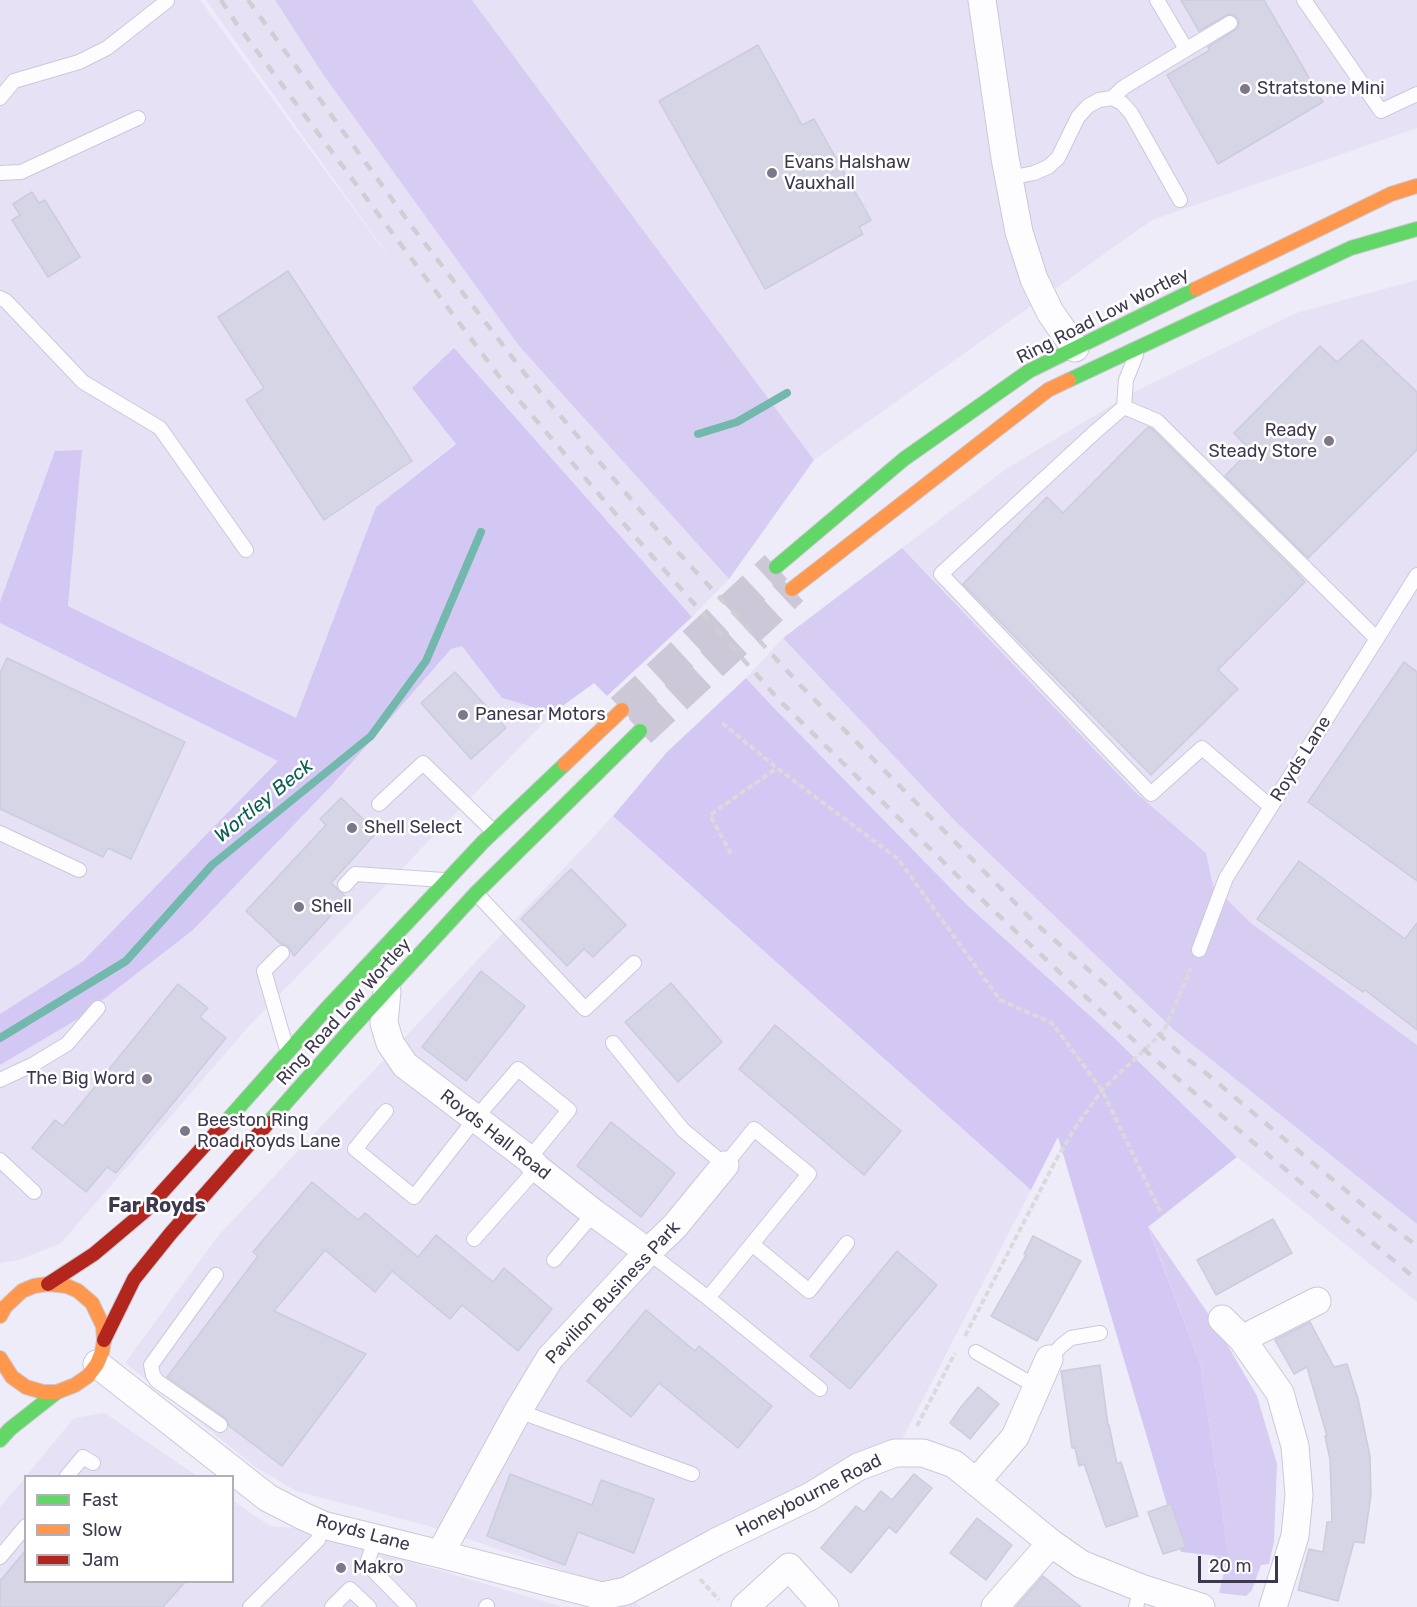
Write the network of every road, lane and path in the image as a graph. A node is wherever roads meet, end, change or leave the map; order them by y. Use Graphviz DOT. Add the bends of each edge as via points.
graph roads {
  1 [pos="166,0"];
  2 [pos="982,0"];
  3 [pos="1157,0"];
  4 [pos="1304,0"];
  5 [pos="1230,23"];
  6 [pos="1186,49"];
  7 [pos="1417,94"];
  8 [pos="0,98"];
  9 [pos="1112,98"];
  10 [pos="138,118"];
  11 [pos="0,172"];
  12 [pos="1009,178"];
  13 [pos="1417,186"];
  14 [pos="1180,200"];
  15 [pos="1417,229"];
  16 [pos="0,298"];
  17 [pos="1139,347"];
  18 [pos="1075,348"];
  19 [pos="1124,408"];
  20 [pos="246,550"];
  21 [pos="776,567"];
  22 [pos="1417,575"];
  23 [pos="792,589"];
  24 [pos="1377,639"];
  25 [pos="622,710"];
  26 [pos="722,723"];
  27 [pos="640,731"];
  28 [pos="777,768"];
  29 [pos="380,804"];
  30 [pos="1271,807"];
  31 [pos="494,832"];
  32 [pos="0,833"];
  33 [pos="731,854"];
  34 [pos="79,870"];
  35 [pos="447,881"];
  36 [pos="345,885"];
  37 [pos="476,893"];
  38 [pos="1199,950"];
  39 [pos="282,953"];
  40 [pos="634,963"];
  41 [pos="387,991"];
  42 [pos="98,1008"];
  43 [pos="613,1043"];
  44 [pos="288,1052"];
  45 [pos="0,1080"];
  46 [pos="1102,1090"];
  47 [pos="386,1111"];
  48 [pos="475,1119"];
  49 [pos="0,1160"];
  50 [pos="533,1163"];
  51 [pos="725,1165"];
  52 [pos="34,1192"];
  53 [pos="594,1213"];
  54 [pos="1162,1215"];
  55 [pos="474,1239"];
  56 [pos="847,1243"];
  57 [pos="752,1244"];
  58 [pos="648,1252"];
  59 [pos="554,1260"];
  60 [pos="216,1275"];
  61 [pos="48,1284"];
  62 [pos="708,1298"];
  63 [pos="1317,1301"];
  64 [pos="2,1309"];
  65 [pos="1222,1319"];
  66 [pos="1100,1333"];
  67 [pos="1242,1339"];
  68 [pos="961,1342"];
  69 [pos="100,1352"];
  70 [pos="976,1352"];
  71 [pos="956,1353"];
  72 [pos="0,1358"];
  73 [pos="1049,1359"];
  74 [pos="1037,1387"];
  75 [pos="820,1389"];
  76 [pos="57,1392"];
  77 [pos="199,1409"];
  78 [pos="518,1411"];
  79 [pos="220,1425"];
  80 [pos="182,1430"];
  81 [pos="0,1440"];
  82 [pos="907,1453"];
  83 [pos="93,1463"];
  84 [pos="692,1474"];
  85 [pos="68,1475"];
  86 [pos="976,1482"];
  87 [pos="323,1525"];
  88 [pos="24,1528"];
  89 [pos="375,1538"];
  90 [pos="1051,1543"];
  91 [pos="440,1554"];
  92 [pos="0,1557"];
  93 [pos="683,1560"];
  94 [pos="1139,1598"];
  95 [pos="609,1602"];
  96 [pos="250,1607"];
  97 [pos="332,1607"];
  98 [pos="369,1607"];
  99 [pos="409,1607"];
  100 [pos="726,1607"];
  101 [pos="746,1607"];
  102 [pos="825,1607"];
  103 [pos="995,1607"];
  104 [pos="1201,1607"];
  105 [pos="1273,1607"];
  1 -- 8 [label="lane" via="107,48 79,62 14,81"];
  2 -- 12 [label="street"];
  3 -- 6 [label="lane"];
  4 -- 7 [label="lane" via="1381,111"];
  5 -- 6 [label="lane"];
  6 -- 9 [label="lane"];
  9 -- 12 [label="lane" via="1088,106 1078,117 1058,158 1048,167"];
  9 -- 14 [label="lane" via="1131,113"];
  10 -- 11 [label="lane" via="21,172"];
  12 -- 18 [label="street" via="1019,232 1034,279 1050,312"];
  13 -- 18 [label="highway, Ring Road Low Wortley" via="1391,194"];
  15 -- 17 [label="highway" via="1351,248"];
  16 -- 20 [label="lane" via="83,382 160,428"];
  17 -- 19 [label="lane" via="1126,380"];
  17 -- 23 [label="highway" via="1048,390"];
  18 -- 21 [label="highway, Ring Road Low Wortley" via="1029,371 904,459"];
  19 -- 24 [label="lane" via="1157,420"];
  19 -- 30 [label="lane" via="941,574 1151,794 1202,748"];
  22 -- 24 [label="lane, Royds Lane"];
  24 -- 30 [label="lane, Royds Lane"];
  25 -- 31 [label="highway, Ring Road Low Wortley"];
  26 -- 28 [label="path"];
  27 -- 37 [label="highway, Ring Road Low Wortley"];
  28 -- 33 [label="path" via="710,815"];
  28 -- 46 [label="path" via="898,859 1000,999 1052,1023"];
  29 -- 31 [label="lane" via="423,763"];
  30 -- 38 [label="lane, Royds Lane" via="1226,878"];
  31 -- 35 [label="highway, Ring Road Low Wortley"];
  32 -- 34 [label="lane"];
  35 -- 36 [label="lane" via="355,874"];
  35 -- 44 [label="highway, Ring Road Low Wortley"];
  37 -- 40 [label="lane" via="585,1009"];
  37 -- 41 [label="highway, Ring Road Low Wortley"];
  38 -- 46 [label="path" via="1164,1031"];
  39 -- 44 [label="lane" via="264,971"];
  41 -- 48 [label="street, Royds Hall Road" via="384,1023 390,1043 405,1065"];
  41 -- 69 [label="highway, Ring Road Low Wortley" via="134,1278"];
  42 -- 45 [label="lane" via="68,1044"];
  43 -- 51 [label="lane" via="683,1130"];
  44 -- 61 [label="highway, Ring Road Low Wortley" via="145,1211 94,1254"];
  46 -- 54 [label="path"];
  46 -- 68 [label="path" via="1056,1160"];
  47 -- 48 [label="lane" via="355,1149 414,1197"];
  48 -- 50 [label="street, Royds Hall Road"];
  48 -- 50 [label="lane" via="518,1068 569,1110"];
  49 -- 52 [label="lane"];
  50 -- 53 [label="street, Royds Hall Road"];
  50 -- 55 [label="lane"];
  51 -- 57 [label="lane" via="754,1130 809,1174"];
  51 -- 58 [label="street, Pavilion Business Park"];
  53 -- 58 [label="street, Royds Hall Road"];
  53 -- 59 [label="lane"];
  56 -- 57 [label="lane" via="809,1291"];
  57 -- 62 [label="lane"];
  58 -- 62 [label="lane"];
  58 -- 78 [label="street, Pavilion Business Park" via="550,1358"];
  60 -- 77 [label="lane" via="152,1365 158,1381"];
  61 -- 64 [label="highway" via="22,1291"];
  61 -- 69 [label="highway" via="67,1286 92,1303 103,1326"];
  62 -- 75 [label="lane"];
  63 -- 67 [label="street"];
  65 -- 67 [label="street"];
  66 -- 73 [label="lane" via="1071,1338"];
  67 -- 105 [label="street" via="1280,1393 1295,1446 1299,1495 1295,1536"];
  69 -- 76 [label="highway" via="88,1376"];
  69 -- 80 [label="street, Royds Lane"];
  70 -- 74 [label="lane"];
  71 -- 82 [label="path" via="908,1444"];
  72 -- 76 [label="highway" via="12,1377 26,1387"];
  73 -- 74 [label="street"];
  74 -- 86 [label="street" via="1015,1437"];
  76 -- 81 [label="highway"];
  77 -- 79 [label="lane"];
  77 -- 80 [label="lane"];
  78 -- 84 [label="lane"];
  78 -- 91 [label="street, Pavilion Business Park"];
  80 -- 87 [label="street, Royds Lane" via="268,1498"];
  82 -- 86 [label="street, Honeybourne Road" via="923,1453 954,1464"];
  82 -- 93 [label="street, Honeybourne Road" via="895,1453 858,1467 811,1496"];
  83 -- 85 [label="lane" via="83,1457"];
  86 -- 90 [label="street, Honeybourne Road"];
  87 -- 89 [label="street, Royds Lane"];
  87 -- 96 [label="lane" via="318,1540"];
  88 -- 92 [label="lane"];
  89 -- 91 [label="street, Royds Lane"];
  89 -- 99 [label="lane" via="367,1564"];
  90 -- 94 [label="street, Honeybourne Road"];
  90 -- 103 [label="street"];
  91 -- 95 [label="street, Royds Lane"];
  93 -- 95 [label="street, Honeybourne Road"];
  93 -- 100 [label="path"];
  94 -- 104 [label="street, Honeybourne Road"];
  97 -- 98 [label="lane" via="350,1589"];
  101 -- 102 [label="street" via="789,1567"];
}
